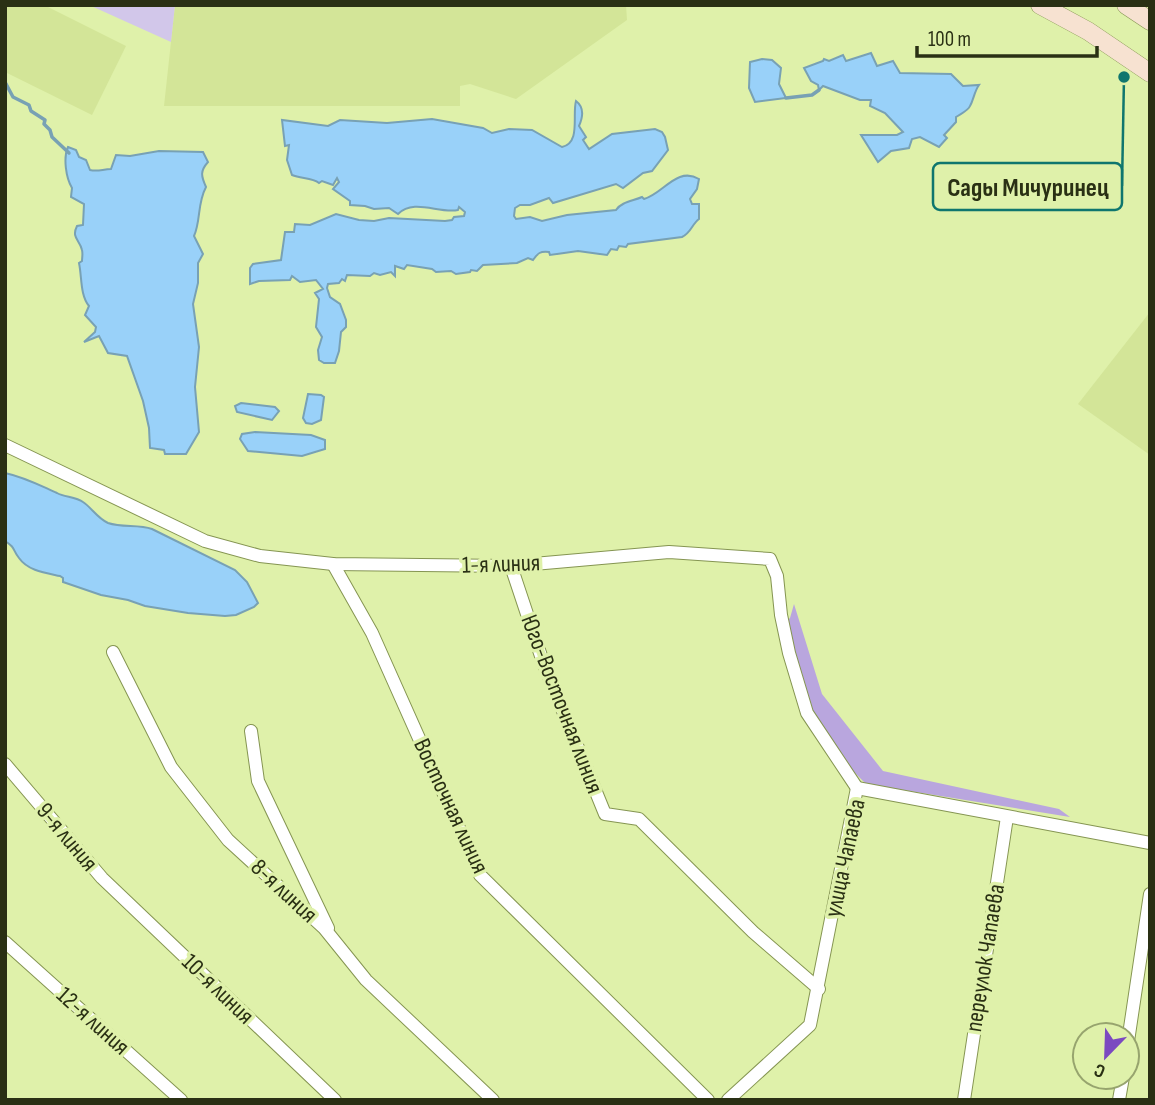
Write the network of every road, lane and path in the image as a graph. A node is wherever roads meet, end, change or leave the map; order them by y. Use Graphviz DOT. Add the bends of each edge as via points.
graph roads {
  1 [pos="1040,5"];
  2 [pos="1126,5"];
  3 [pos="1150,21"];
  4 [pos="1150,73"];
  5 [pos="5,445"];
  6 [pos="333,564"];
  7 [pos="511,565"];
  8 [pos="113,652"];
  9 [pos="251,731"];
  10 [pos="5,764"];
  11 [pos="857,788"];
  12 [pos="1007,817"];
  13 [pos="1150,843"];
  14 [pos="102,878"];
  15 [pos="1150,894"];
  16 [pos="334,941"];
  17 [pos="5,942"];
  18 [pos="819,989"];
  19 [pos="1131,1021"];
  20 [pos="181,1100"];
  21 [pos="335,1100"];
  22 [pos="494,1100"];
  23 [pos="708,1100"];
  24 [pos="728,1100"];
  25 [pos="964,1100"];
  1 -- 4 [label="street"];
  2 -- 3 [label="street"];
  5 -- 6 [label="street, 1-я линия" via="205,541 260,556"];
  6 -- 7 [label="street, 1-я линия"];
  6 -- 23 [label="street, Восточная линия" via="372,633 480,875"];
  7 -- 11 [label="street, 1-я линия" via="669,552 770,559 807,713"];
  7 -- 18 [label="street, Юго-Восточная линия" via="543,662 605,814 639,819 753,932"];
  8 -- 16 [label="street, 8-я линия" via="171,767 228,839"];
  9 -- 16 [label="street" via="258,781"];
  10 -- 14 [label="street, 9-я линия"];
  11 -- 12 [label="street, улица Чапаева"];
  11 -- 18 [label="street, улица Чапаева"];
  12 -- 13 [label="street, улица Чапаева"];
  12 -- 25 [label="street, переулок Чапаева"];
  14 -- 21 [label="street, 10-я линия"];
  15 -- 19 [label="street"];
  16 -- 22 [label="street, 8-я линия" via="366,980"];
  17 -- 20 [label="street, 12-я линия"];
  18 -- 24 [label="street, улица Чапаева" via="810,1025"];
}
